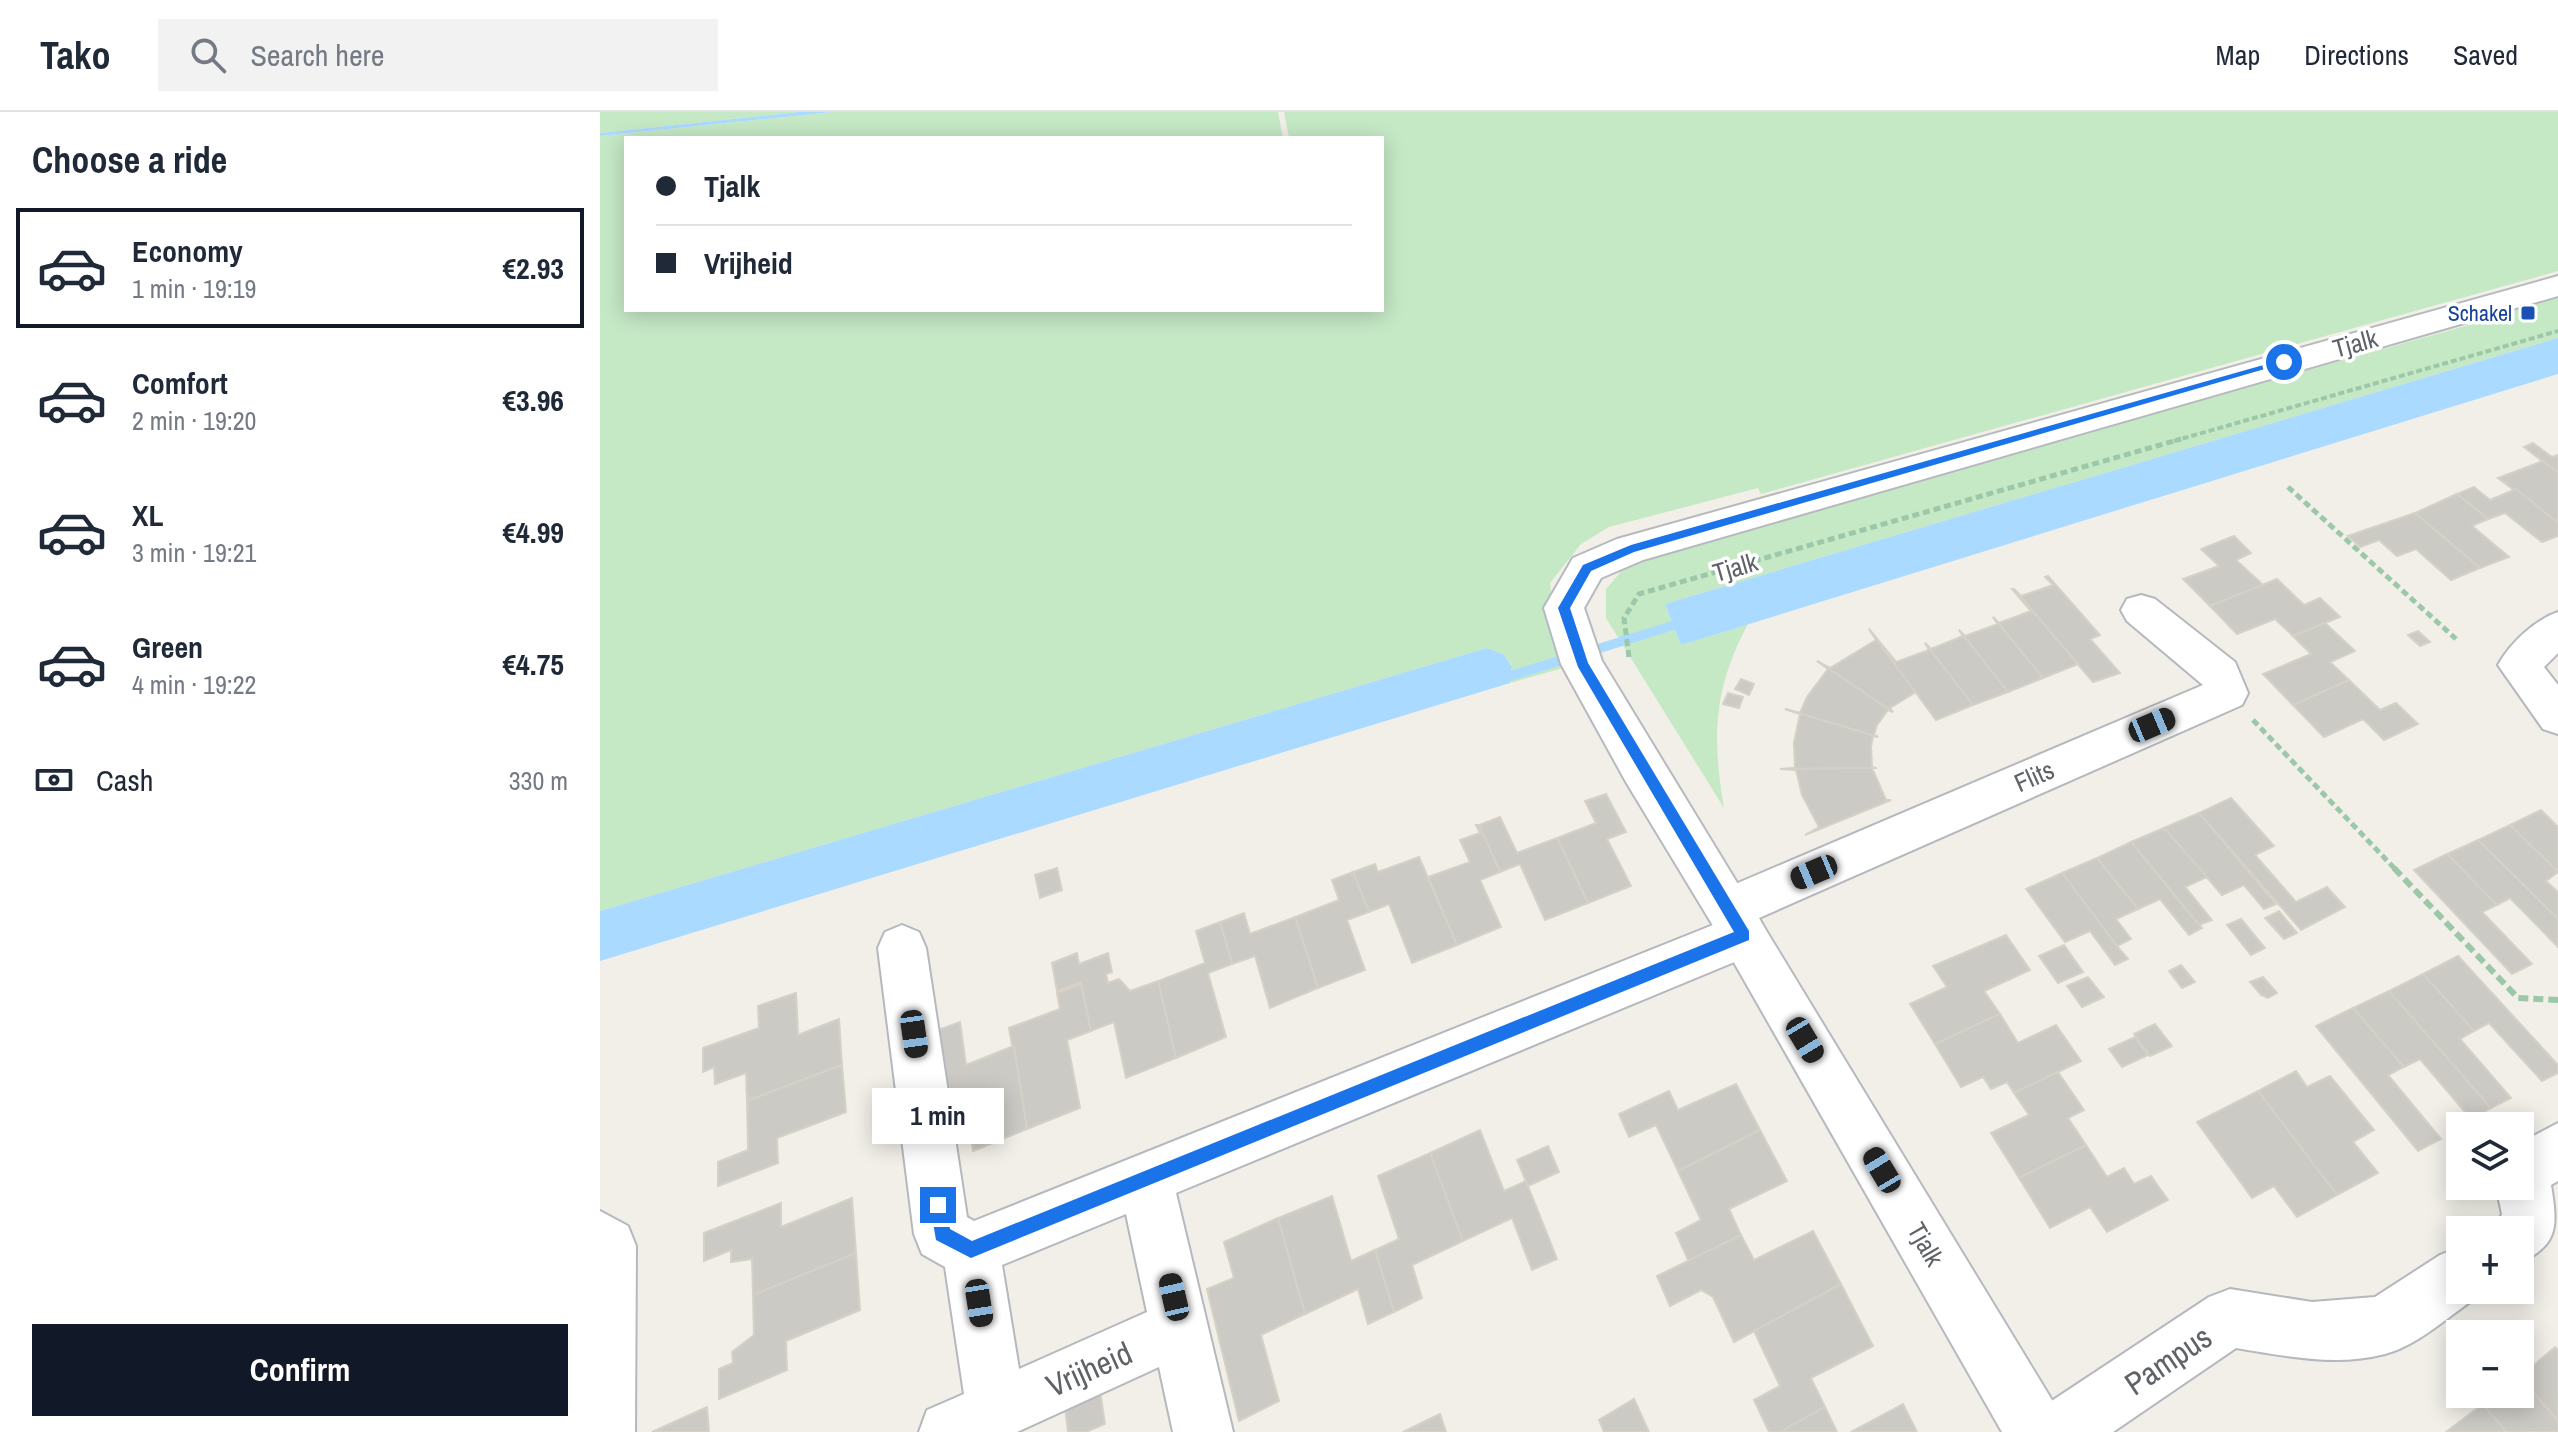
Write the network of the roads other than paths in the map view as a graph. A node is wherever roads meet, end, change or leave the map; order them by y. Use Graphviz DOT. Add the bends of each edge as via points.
graph roads {
  1 [pos="2558,286"];
  2 [pos="2141,610"];
  3 [pos="2558,628"];
  4 [pos="2558,717"];
  5 [pos="1737,922"];
  6 [pos="902,948"];
  7 [pos="2558,1150"];
  8 [pos="1145,1177"];
  9 [pos="2530,1216"];
  10 [pos="600,1239"];
  11 [pos="971,1250"];
  12 [pos="2446,1284"];
  13 [pos="1181,1327"];
  14 [pos="973,1421"];
  15 [pos="605,1432"];
  16 [pos="1203,1432"];
  17 [pos="2036,1432"];
  18 [pos="2060,1432"];
  1 -- 5 [label="street, Tjalk" via="1631,549 1587,568 1564,608 1582,664"];
  2 -- 5 [label="street, Flits" via="2220,674 2227,693"];
  3 -- 4 [label="street" via="2519,665"];
  5 -- 8 [label="street"];
  5 -- 17 [label="street, Tjalk"];
  6 -- 11 [label="street" via="942,1234"];
  7 -- 9 [label="street" via="2521,1173"];
  8 -- 11 [label="street"];
  8 -- 13 [label="street"];
  10 -- 15 [label="street" via="608,1246"];
  11 -- 14 [label="street, Vrijheid"];
  12 -- 18 [label="street, Pampus" via="2384,1325 2312,1331 2230,1318"];
  13 -- 14 [label="street, Vrijheid"];
  13 -- 16 [label="street"];
}
